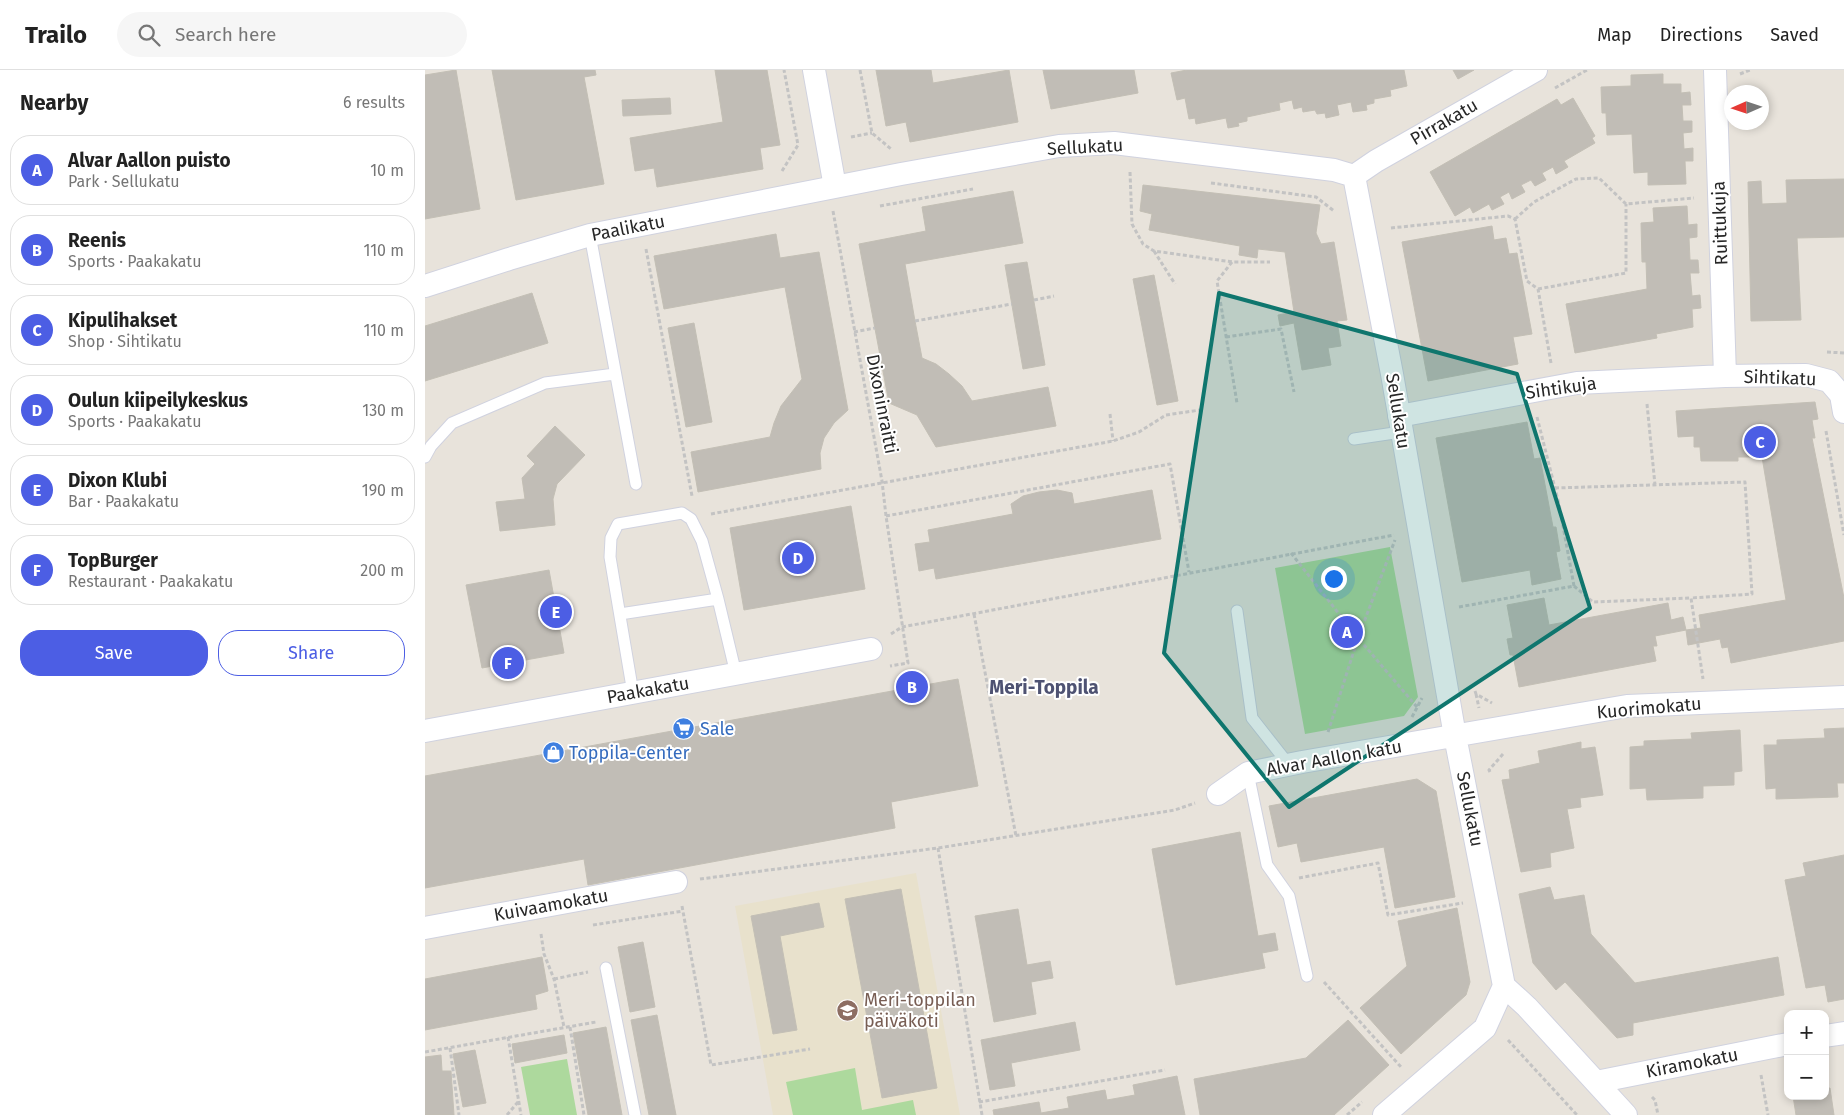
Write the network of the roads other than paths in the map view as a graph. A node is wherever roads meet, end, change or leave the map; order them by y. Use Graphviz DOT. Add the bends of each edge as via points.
graph roads {
  1 [pos="814,70"];
  2 [pos="1535,70"];
  3 [pos="1715,70"];
  4 [pos="1354,176"];
  5 [pos="835,188"];
  6 [pos="590,235"];
  7 [pos="425,286"];
  8 [pos="615,374"];
  9 [pos="1725,376"];
  10 [pos="1834,417"];
  11 [pos="1400,424"];
  12 [pos="1354,439"];
  13 [pos="425,457"];
  14 [pos="636,484"];
  15 [pos="718,599"];
  16 [pos="1237,611"];
  17 [pos="620,614"];
  18 [pos="871,649"];
  19 [pos="736,674"];
  20 [pos="633,693"];
  21 [pos="1844,696"];
  22 [pos="425,731"];
  23 [pos="1455,736"];
  24 [pos="1296,764"];
  25 [pos="1248,773"];
  26 [pos="1218,794"];
  27 [pos="676,882"];
  28 [pos="425,928"];
  29 [pos="606,968"];
  30 [pos="1307,976"];
  31 [pos="1504,986"];
  32 [pos="1844,1033"];
  33 [pos="1829,1035"];
  34 [pos="1784,1045"];
  35 [pos="1596,1082"];
  36 [pos="635,1115"];
  37 [pos="1384,1115"];
  38 [pos="1626,1115"];
  1 -- 5 [label="street"];
  2 -- 4 [label="street, Pirrakatu"];
  3 -- 9 [label="street, Ruittukuja"];
  4 -- 5 [label="street, Sellukatu" via="1334,170 1114,142 1059,146"];
  4 -- 11 [label="street, Sellukatu"];
  5 -- 6 [label="street, Paalikatu"];
  6 -- 7 [label="street, Paalikatu"];
  6 -- 8 [label="lane"];
  8 -- 13 [label="lane" via="545,383 452,423"];
  8 -- 14 [label="lane"];
  9 -- 10 [label="street, Sihtikatu" via="1806,375 1829,381 1841,395"];
  9 -- 11 [label="street, Sihtikuja" via="1577,383"];
  11 -- 12 [label="lane"];
  11 -- 23 [label="street, Sellukatu"];
  15 -- 17 [label="lane"];
  15 -- 17 [label="lane" via="702,541 691,519 682,513 618,524 611,538 610,557"];
  15 -- 19 [label="lane"];
  16 -- 24 [label="lane" via="1252,718"];
  17 -- 20 [label="lane"];
  18 -- 19 [label="street, Paakakatu"];
  19 -- 20 [label="street, Paakakatu"];
  20 -- 22 [label="street, Paakakatu"];
  21 -- 23 [label="street, Kuorimokatu" via="1627,706"];
  23 -- 24 [label="street, Alvar Aallon katu"];
  23 -- 31 [label="street, Sellukatu"];
  24 -- 25 [label="street, Alvar Aallon katu"];
  25 -- 26 [label="street, Alvar Aallon katu"];
  25 -- 30 [label="lane" via="1267,865 1289,896"];
  27 -- 28 [label="street, Kuivaamokatu"];
  29 -- 36 [label="lane"];
  31 -- 35 [label="street" via="1527,1006"];
  31 -- 37 [label="street" via="1485,1028"];
  32 -- 33 [label="street"];
  34 -- 35 [label="street, Kiramokatu"];
  35 -- 38 [label="street"];
}
